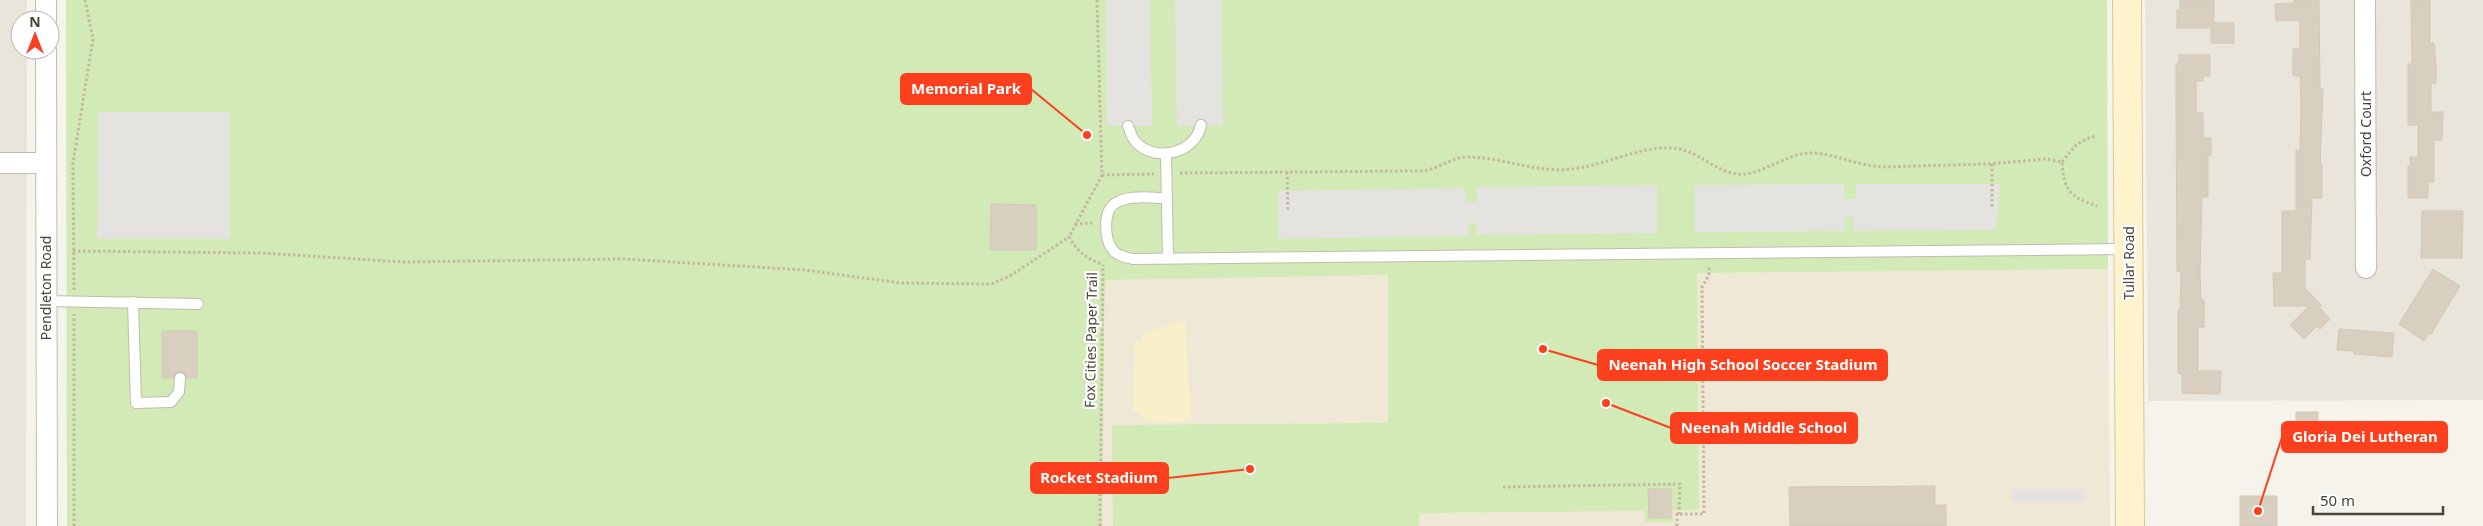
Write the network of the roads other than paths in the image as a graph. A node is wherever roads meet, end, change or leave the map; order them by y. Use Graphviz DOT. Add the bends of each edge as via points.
graph roads {
  1 [pos="2127,0"];
  2 [pos="2365,0"];
  3 [pos="46,60"];
  4 [pos="1201,125"];
  5 [pos="1128,126"];
  6 [pos="1166,154"];
  7 [pos="0,163"];
  8 [pos="46,163"];
  9 [pos="1166,198"];
  10 [pos="2129,249"];
  11 [pos="1168,258"];
  12 [pos="2366,268"];
  13 [pos="46,301"];
  14 [pos="133,302"];
  15 [pos="198,304"];
  16 [pos="180,378"];
  17 [pos="48,526"];
  18 [pos="2130,526"];
  1 -- 10 [label="main road, Tullar Road"];
  2 -- 12 [label="street, Oxford Court"];
  3 -- 8 [label="street, Pendleton Road"];
  4 -- 6 [label="lane" via="1197,138 1191,144 1183,150"];
  5 -- 6 [label="lane" via="1132,138 1140,146"];
  6 -- 9 [label="lane"];
  7 -- 8 [label="street"];
  8 -- 13 [label="street, Pendleton Road"];
  9 -- 11 [label="lane"];
  9 -- 11 [label="lane" via="1121,201 1112,206 1106,221 1112,250 1120,257"];
  10 -- 11 [label="lane"];
  10 -- 18 [label="main road, Tullar Road"];
  13 -- 14 [label="lane"];
  13 -- 17 [label="street, Pendleton Road"];
  14 -- 15 [label="lane"];
  14 -- 16 [label="lane" via="136,403 171,402 179,392"];
}
